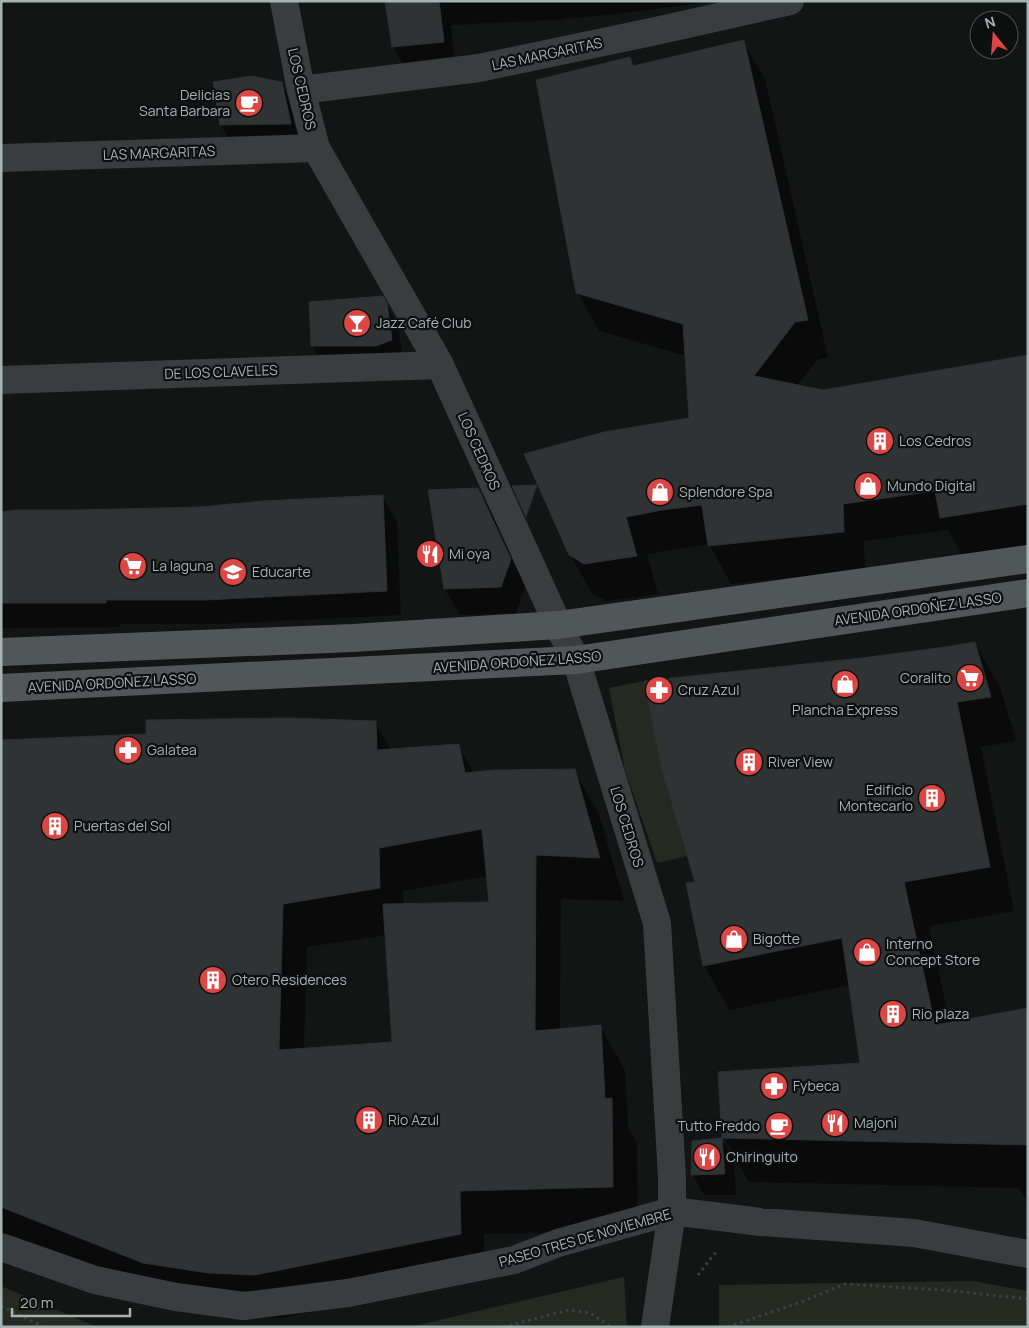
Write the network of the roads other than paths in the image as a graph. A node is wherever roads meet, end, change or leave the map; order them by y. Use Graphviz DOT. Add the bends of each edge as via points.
graph roads {
  1 [pos="284,1"];
  2 [pos="790,1"];
  3 [pos="301,90"];
  4 [pos="316,148"];
  5 [pos="1,158"];
  6 [pos="440,365"];
  7 [pos="1,380"];
  8 [pos="1028,559"];
  9 [pos="1028,593"];
  10 [pos="558,625"];
  11 [pos="1,652"];
  12 [pos="576,660"];
  13 [pos="1,688"];
  14 [pos="672,1211"];
  15 [pos="1,1246"];
  16 [pos="1028,1254"];
  17 [pos="655,1327"];
  1 -- 3 [label="street, LOS CEDROS"];
  2 -- 3 [label="street, LAS MARGARITAS" via="479,68"];
  3 -- 4 [label="street, LOS CEDROS"];
  4 -- 5 [label="street, LAS MARGARITAS"];
  4 -- 6 [label="street, LOS CEDROS"];
  6 -- 7 [label="street, DE LOS CLAVELES"];
  6 -- 10 [label="street, LOS CEDROS"];
  8 -- 10 [label="main road"];
  9 -- 12 [label="main road, AVENIDA ORDOÑEZ LASSO"];
  10 -- 11 [label="main road" via="353,638"];
  10 -- 12 [label="street, LOS CEDROS"];
  12 -- 13 [label="main road, AVENIDA ORDOÑEZ LASSO"];
  12 -- 14 [label="street, LOS CEDROS" via="657,923"];
  14 -- 15 [label="street, PASEO TRES DE NOVIEMBRE" via="558,1243 514,1260 348,1293 244,1306 176,1297 95,1280"];
  14 -- 16 [label="street, PASEO TRES DE NOVIEMBRE" via="761,1222 914,1233"];
  14 -- 17 [label="street, LOS CEDROS"];
}
